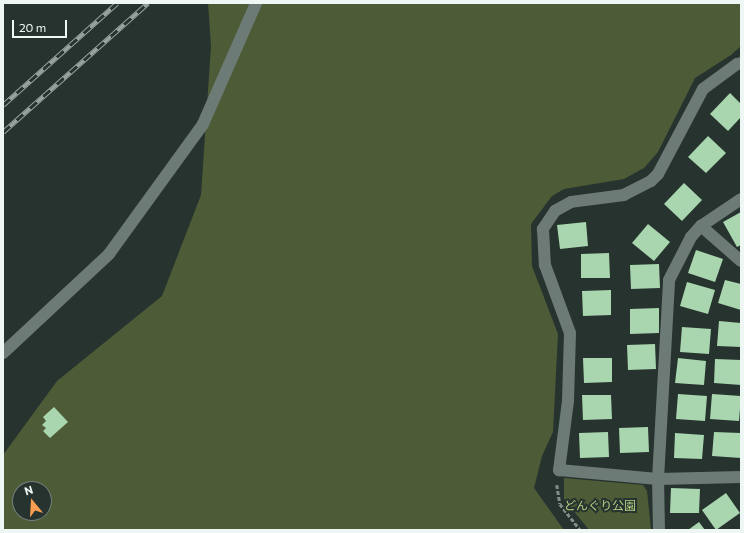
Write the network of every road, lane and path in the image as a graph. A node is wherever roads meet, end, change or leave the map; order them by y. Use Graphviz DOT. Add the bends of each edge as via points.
graph roads {
  1 [pos="256,3"];
  2 [pos="741,63"];
  3 [pos="741,199"];
  4 [pos="701,226"];
  5 [pos="741,260"];
  6 [pos="3,353"];
  7 [pos="559,470"];
  8 [pos="741,477"];
  9 [pos="658,479"];
  10 [pos="580,530"];
  11 [pos="659,530"];
  1 -- 6 [label="street" via="203,124 109,254"];
  2 -- 7 [label="street" via="703,89 658,174 651,181 624,195 571,202 555,211 543,229 545,265 570,333 568,401"];
  3 -- 4 [label="street"];
  4 -- 5 [label="street"];
  4 -- 9 [label="street" via="691,237 669,280"];
  7 -- 9 [label="street"];
  7 -- 10 [label="path" via="557,485 560,504"];
  8 -- 9 [label="street"];
  9 -- 11 [label="street"];
}
